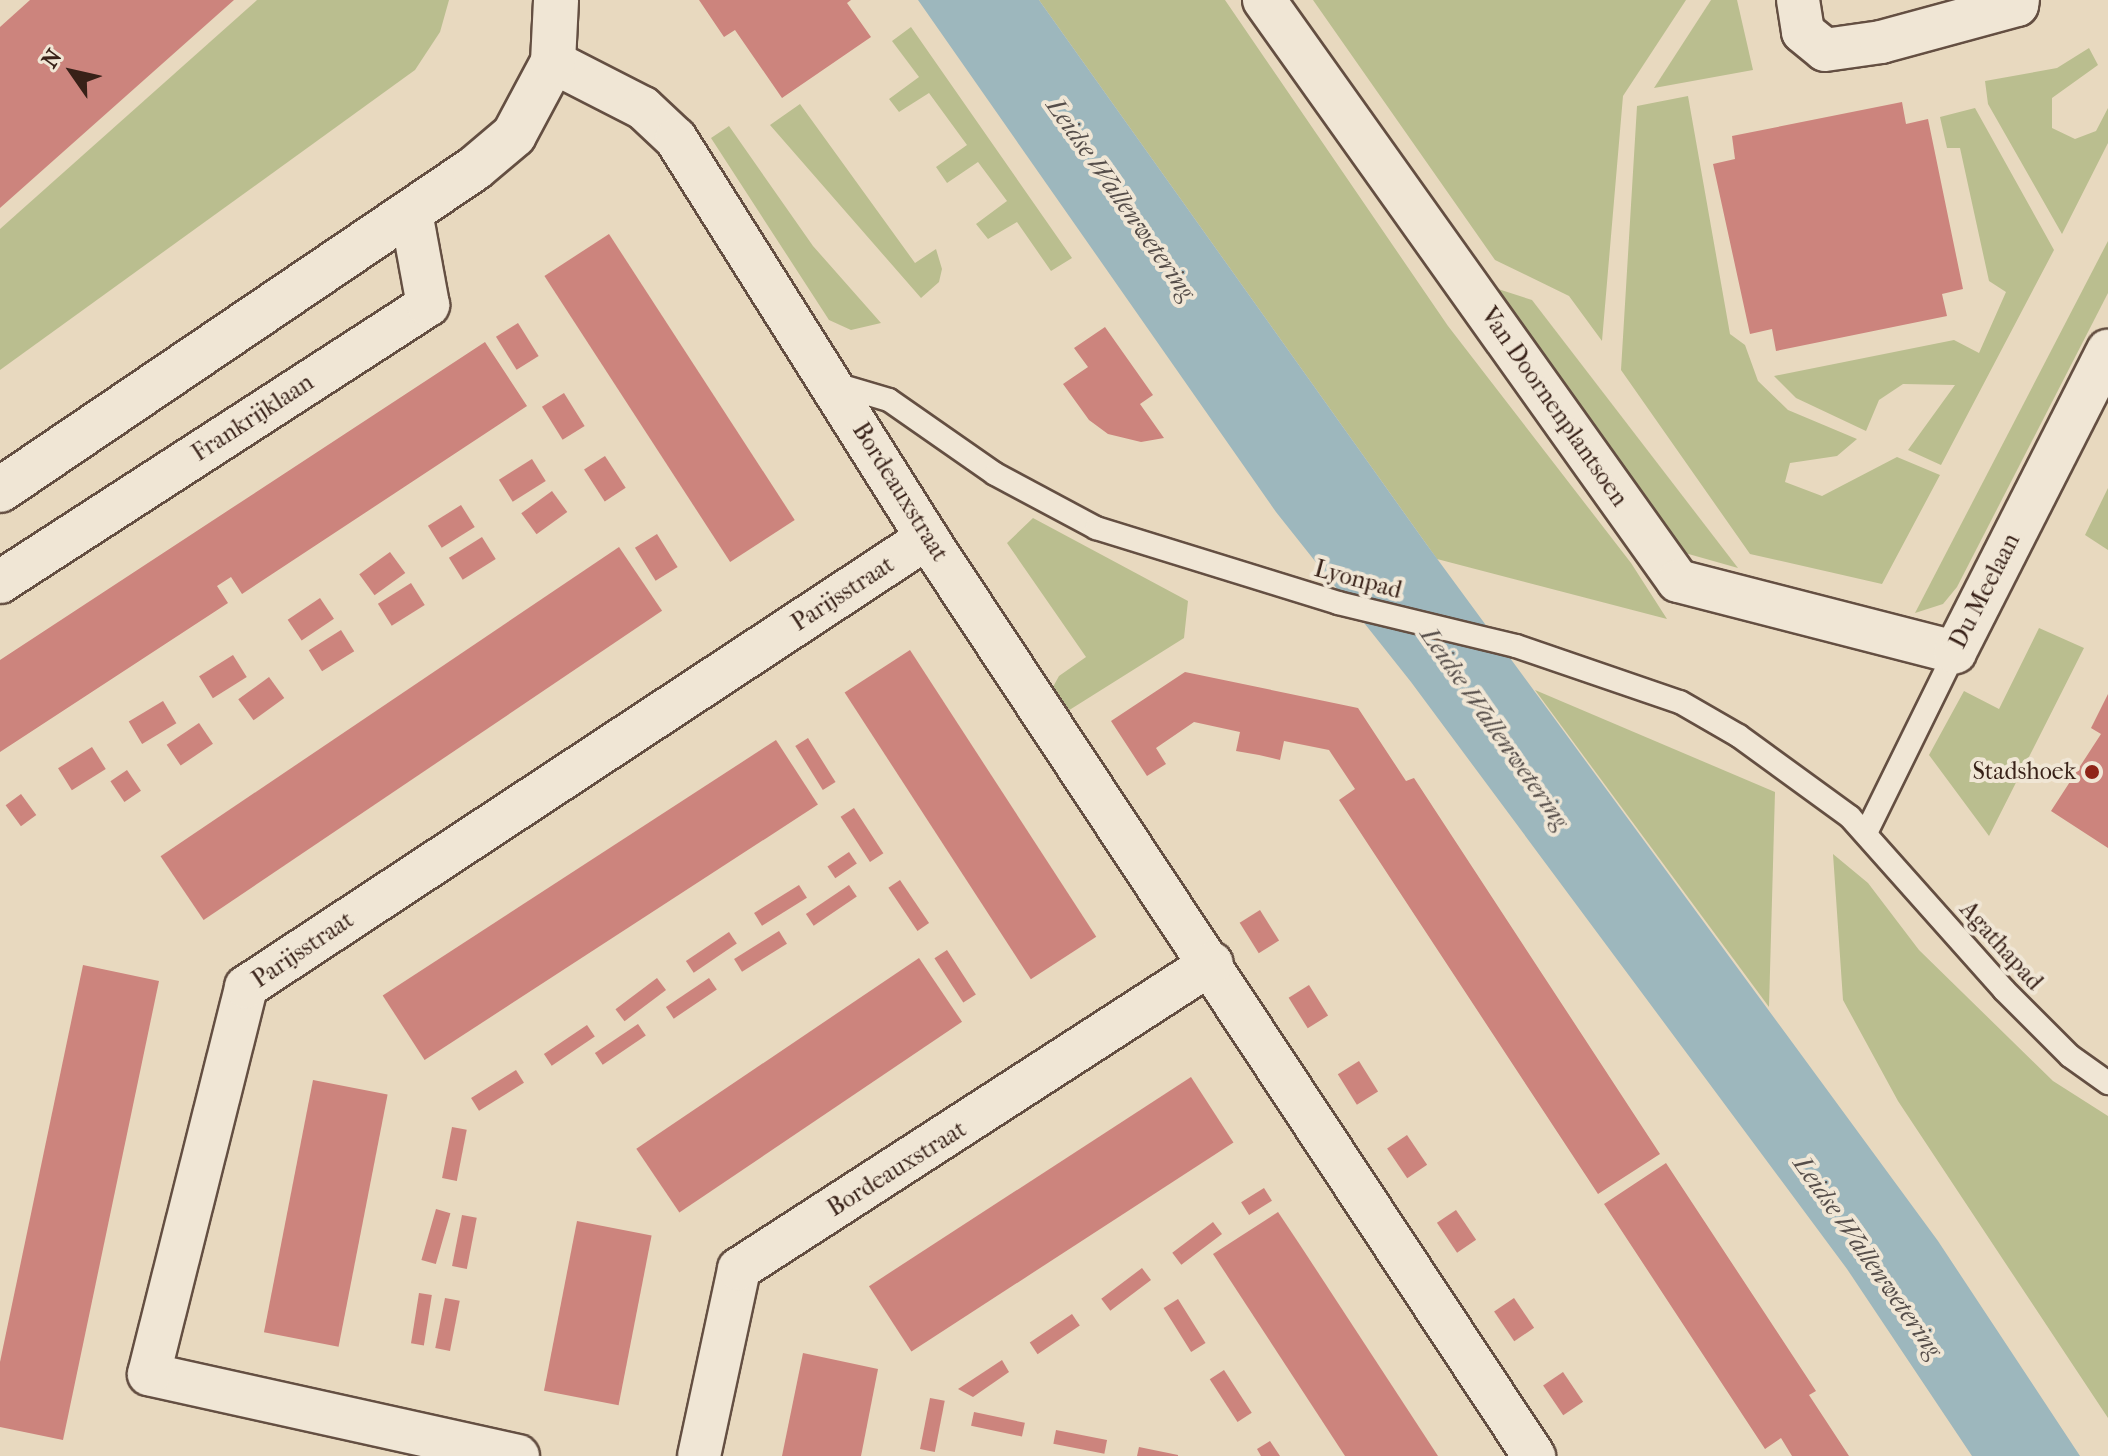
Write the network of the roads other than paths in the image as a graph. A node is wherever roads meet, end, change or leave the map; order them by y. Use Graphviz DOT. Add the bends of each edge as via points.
graph roads {
  1 [pos="556,0"];
  2 [pos="1264,0"];
  3 [pos="1798,0"];
  4 [pos="2018,0"];
  5 [pos="553,62"];
  6 [pos="411,212"];
  7 [pos="2108,351"];
  8 [pos="831,383"];
  9 [pos="0,490"];
  10 [pos="927,538"];
  11 [pos="0,582"];
  12 [pos="1955,652"];
  13 [pos="1866,833"];
  14 [pos="1212,963"];
  15 [pos="2108,1083"];
  16 [pos="518,1456"];
  17 [pos="699,1456"];
  18 [pos="1534,1456"];
  1 -- 5 [label="street"];
  2 -- 12 [label="street, Van Doornenplantsoen" via="1678,581"];
  3 -- 4 [label="street" via="1803,32 1825,50 1881,42 2017,5"];
  5 -- 6 [label="street" via="514,135"];
  5 -- 8 [label="street, Bordeauxstraat" via="643,108 668,130"];
  6 -- 9 [label="street"];
  6 -- 11 [label="street, Frankrijklaan" via="428,305"];
  7 -- 12 [label="street, Du Meelaan"];
  8 -- 10 [label="street, Bordeauxstraat"];
  8 -- 13 [label="lane, Lyonpad" via="889,400 995,474 1096,528 1338,603 1516,646 1680,702 1764,754"];
  10 -- 14 [label="street, Bordeauxstraat"];
  10 -- 16 [label="street, Parijsstraat" via="246,987 149,1374"];
  12 -- 13 [label="lane, Du Meelaan"];
  13 -- 15 [label="lane, Agathapad" via="2004,990 2070,1056"];
  14 -- 17 [label="street, Bordeauxstraat" via="739,1269"];
  14 -- 18 [label="street, Bordeauxstraat"];
}
